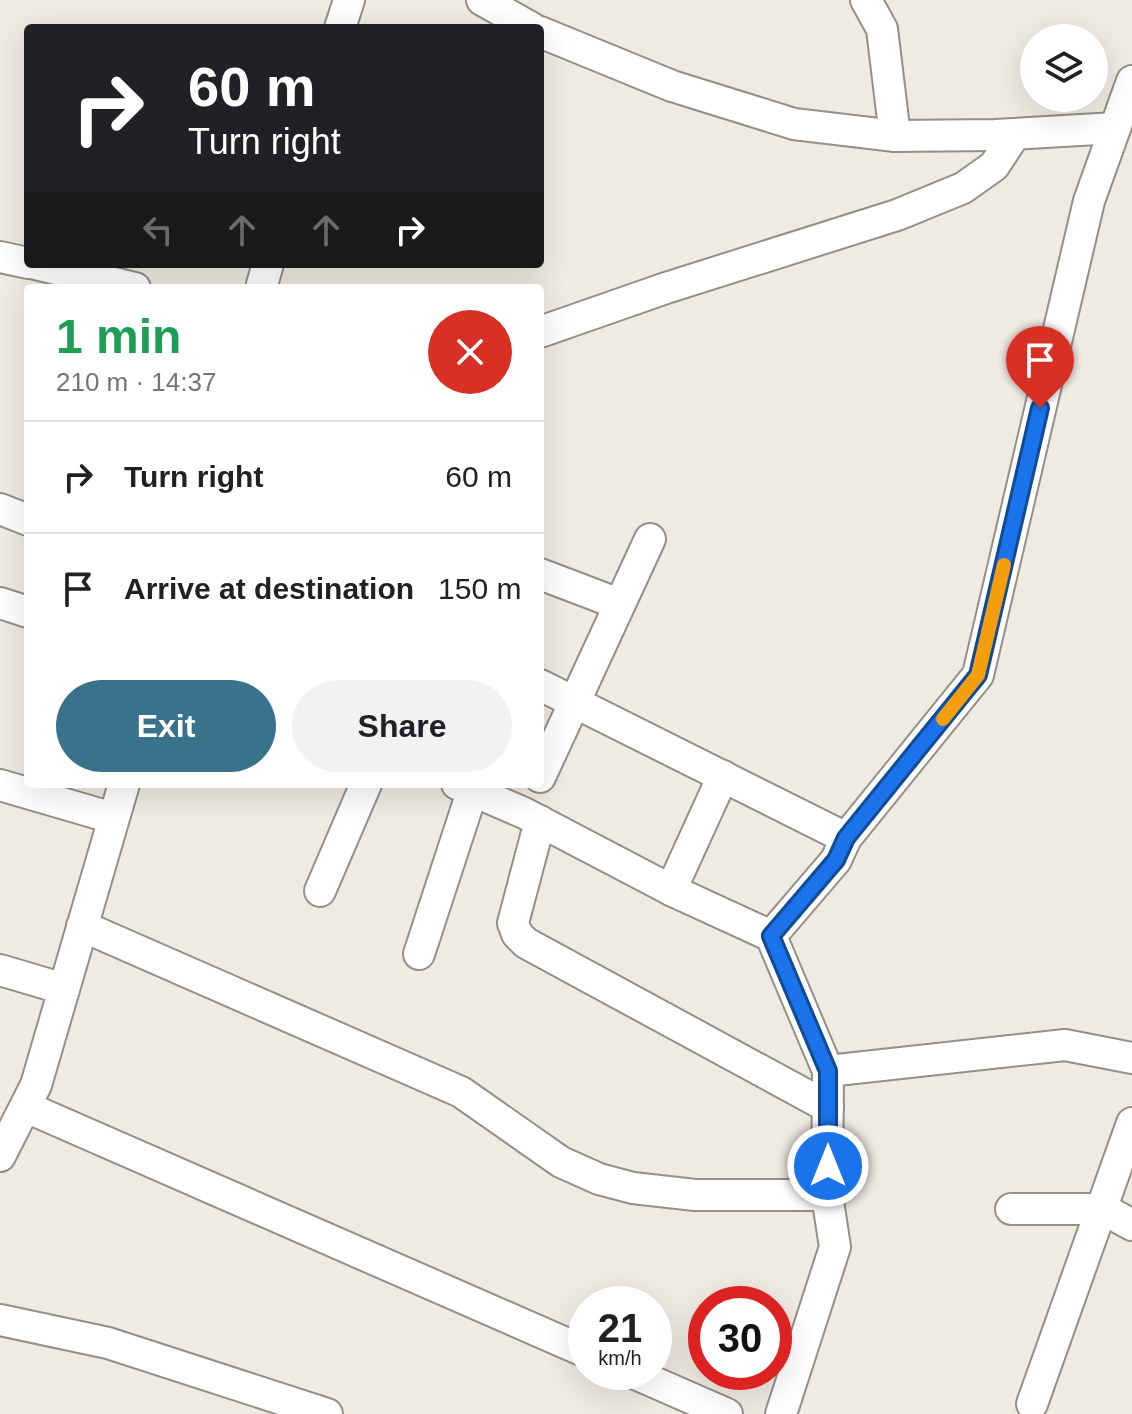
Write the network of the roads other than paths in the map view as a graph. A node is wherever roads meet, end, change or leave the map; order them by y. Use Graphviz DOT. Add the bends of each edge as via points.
graph roads {
  1 [pos="349,0"];
  2 [pos="482,0"];
  3 [pos="866,0"];
  4 [pos="341,24"];
  5 [pos="525,24"];
  6 [pos="544,34"];
  7 [pos="1132,81"];
  8 [pos="1115,128"];
  9 [pos="1015,134"];
  10 [pos="895,136"];
  11 [pos="0,257"];
  12 [pos="24,262"];
  13 [pos="52,268"];
  14 [pos="118,284"];
  15 [pos="544,331"];
  16 [pos="0,509"];
  17 [pos="24,518"];
  18 [pos="650,539"];
  19 [pos="544,576"];
  20 [pos="0,603"];
  21 [pos="619,604"];
  22 [pos="24,611"];
  23 [pos="544,687"];
  24 [pos="574,701"];
  25 [pos="544,768"];
  26 [pos="723,776"];
  27 [pos="0,785"];
  28 [pos="123,788"];
  29 [pos="364,788"];
  30 [pos="464,788"];
  31 [pos="536,788"];
  32 [pos="532,817"];
  33 [pos="113,818"];
  34 [pos="846,838"];
  35 [pos="671,890"];
  36 [pos="320,891"];
  37 [pos="82,926"];
  38 [pos="771,936"];
  39 [pos="419,954"];
  40 [pos="0,970"];
  41 [pos="64,989"];
  42 [pos="1132,1058"];
  43 [pos="828,1071"];
  44 [pos="26,1107"];
  45 [pos="828,1107"];
  46 [pos="1132,1123"];
  47 [pos="0,1156"];
  48 [pos="827,1195"];
  49 [pos="1011,1209"];
  50 [pos="1103,1209"];
  51 [pos="1132,1225"];
  52 [pos="0,1320"];
  53 [pos="568,1344"];
  54 [pos="672,1390"];
  55 [pos="1032,1404"];
  56 [pos="327,1414"];
  57 [pos="727,1414"];
  58 [pos="781,1414"];
  1 -- 4 [label="street"];
  2 -- 5 [label="street"];
  3 -- 10 [label="street" via="882,29"];
  6 -- 10 [label="street" via="672,86 794,124"];
  7 -- 8 [label="street"];
  8 -- 9 [label="street"];
  8 -- 34 [label="street" via="1089,201 978,675"];
  9 -- 10 [label="street"];
  9 -- 15 [label="street" via="994,166 963,188 897,215"];
  11 -- 12 [label="street"];
  13 -- 14 [label="street"];
  16 -- 17 [label="street"];
  18 -- 21 [label="street"];
  19 -- 21 [label="street"];
  20 -- 22 [label="street"];
  21 -- 24 [label="street"];
  23 -- 24 [label="street"];
  24 -- 25 [label="street"];
  24 -- 26 [label="street"];
  26 -- 34 [label="street"];
  26 -- 35 [label="street"];
  27 -- 33 [label="street"];
  28 -- 33 [label="street"];
  29 -- 36 [label="street"];
  30 -- 32 [label="street"];
  30 -- 39 [label="street"];
  31 -- 32 [label="street"];
  32 -- 35 [label="street"];
  32 -- 45 [label="street" via="513,923 526,943"];
  33 -- 37 [label="street"];
  34 -- 38 [label="street" via="836,860"];
  35 -- 38 [label="street"];
  37 -- 41 [label="street"];
  37 -- 48 [label="street" via="461,1092 561,1162 599,1179 695,1195"];
  38 -- 43 [label="street"];
  40 -- 41 [label="street"];
  41 -- 44 [label="street"];
  42 -- 43 [label="street" via="1065,1045"];
  43 -- 45 [label="street"];
  44 -- 47 [label="street"];
  44 -- 53 [label="street"];
  45 -- 48 [label="street"];
  46 -- 50 [label="street"];
  48 -- 58 [label="street" via="835,1247"];
  49 -- 50 [label="street"];
  50 -- 51 [label="street"];
  50 -- 55 [label="street"];
  52 -- 56 [label="street" via="108,1343"];
  54 -- 57 [label="street"];
}
